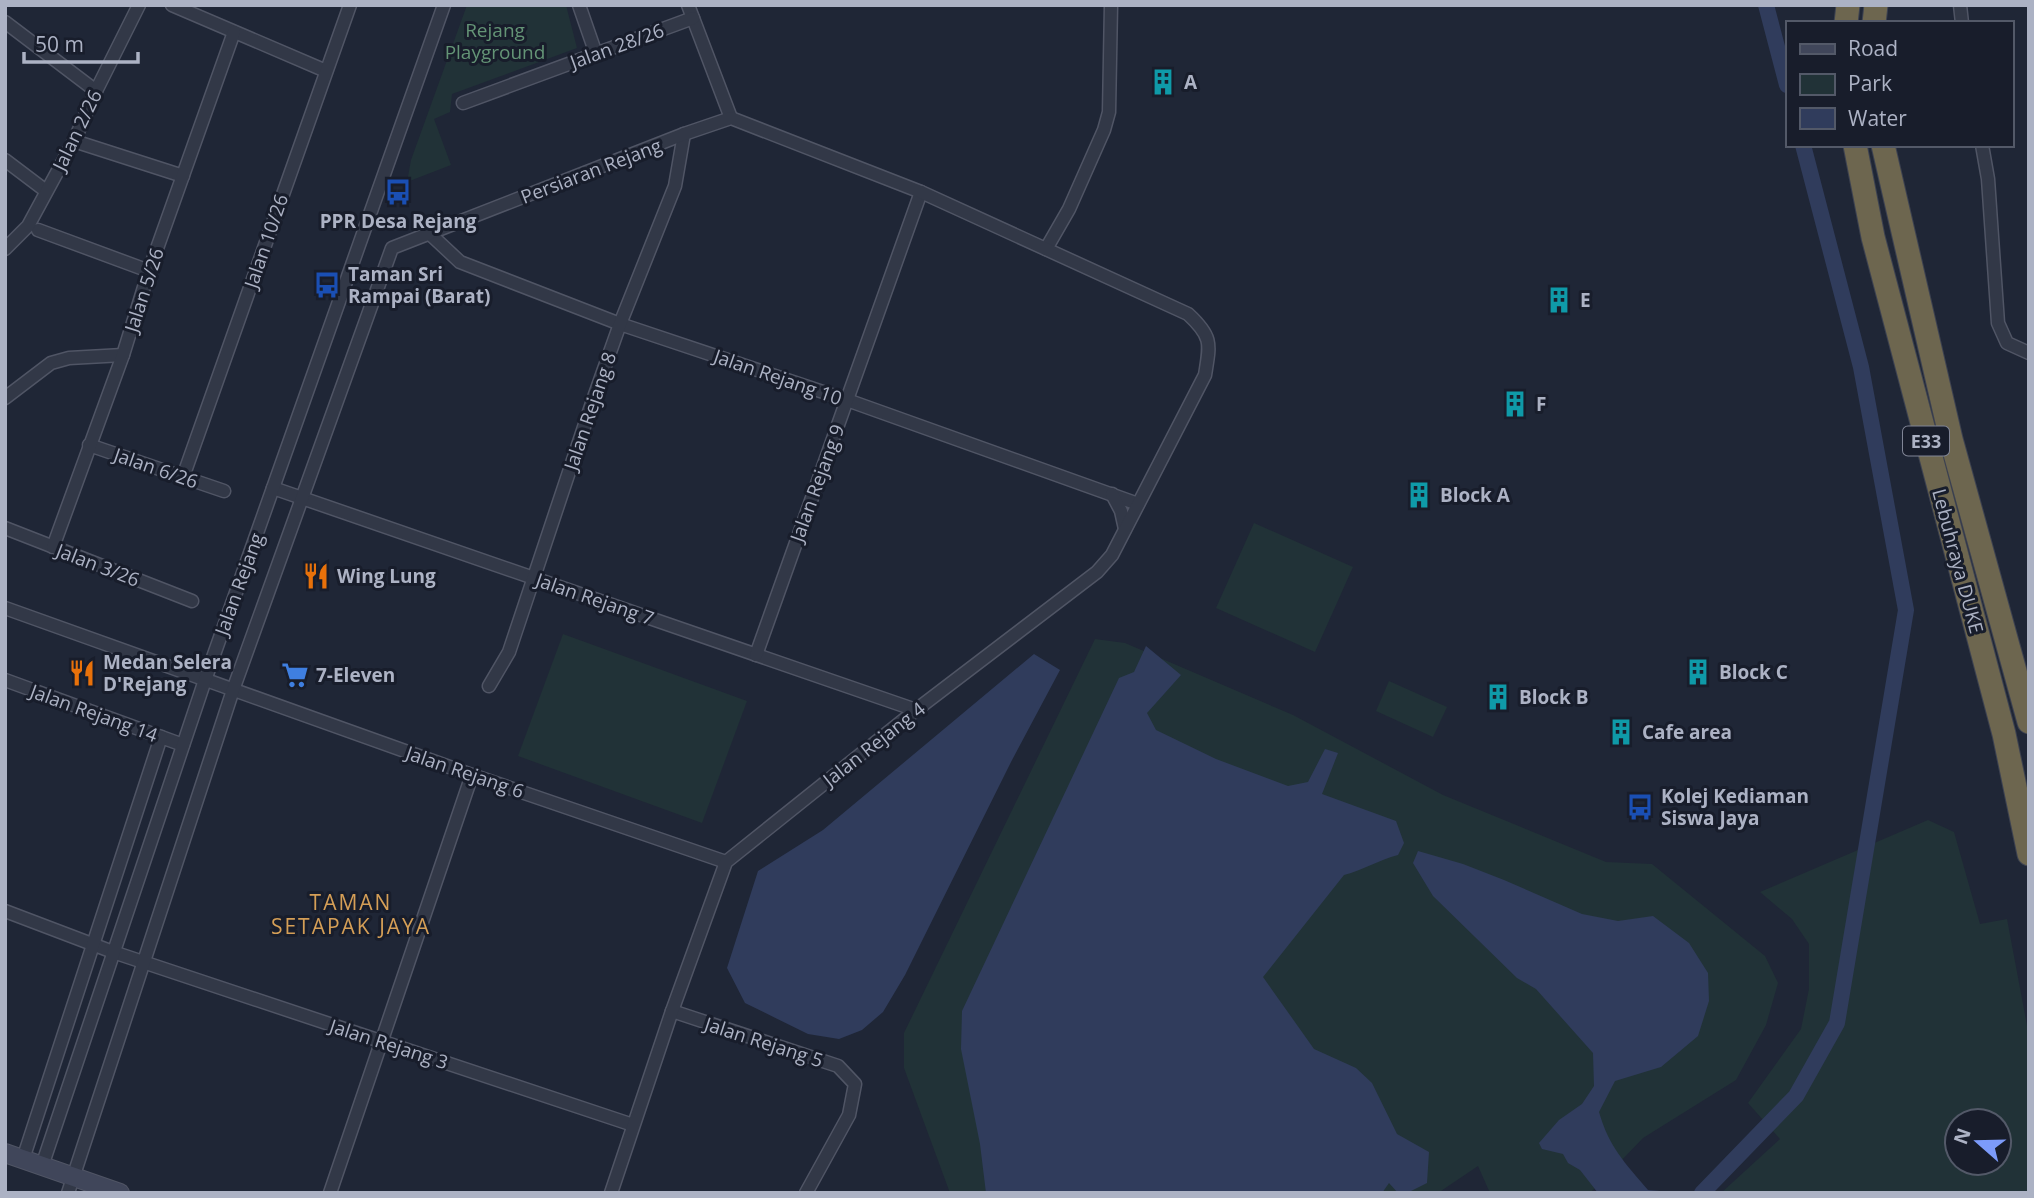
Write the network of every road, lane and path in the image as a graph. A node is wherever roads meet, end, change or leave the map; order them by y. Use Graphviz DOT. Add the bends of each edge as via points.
graph roads {
  1 [pos="139,5"];
  2 [pos="172,5"];
  3 [pos="350,5"];
  4 [pos="444,5"];
  5 [pos="579,5"];
  6 [pos="1111,5"];
  7 [pos="691,12"];
  8 [pos="5,22"];
  9 [pos="233,32"];
  10 [pos="596,54"];
  11 [pos="326,71"];
  12 [pos="96,91"];
  13 [pos="463,103"];
  14 [pos="731,118"];
  15 [pos="684,134"];
  16 [pos="74,141"];
  17 [pos="1855,147"];
  18 [pos="1883,147"];
  19 [pos="1982,147"];
  20 [pos="5,160"];
  21 [pos="183,176"];
  22 [pos="46,191"];
  23 [pos="921,192"];
  24 [pos="38,230"];
  25 [pos="429,233"];
  26 [pos="5,249"];
  27 [pos="1046,249"];
  28 [pos="149,271"];
  29 [pos="620,324"];
  30 [pos="2029,353"];
  31 [pos="123,355"];
  32 [pos="5,398"];
  33 [pos="847,400"];
  34 [pos="89,445"];
  35 [pos="183,477"];
  36 [pos="273,488"];
  37 [pos="224,491"];
  38 [pos="1112,494"];
  39 [pos="303,499"];
  40 [pos="1140,499"];
  41 [pos="5,528"];
  42 [pos="1125,529"];
  43 [pos="53,547"];
  44 [pos="534,578"];
  45 [pos="192,601"];
  46 [pos="5,608"];
  47 [pos="756,655"];
  48 [pos="5,680"];
  49 [pos="205,680"];
  50 [pos="489,686"];
  51 [pos="233,690"];
  52 [pos="916,710"];
  53 [pos="2029,722"];
  54 [pos="161,737"];
  55 [pos="183,745"];
  56 [pos="472,775"];
  57 [pos="2029,854"];
  58 [pos="726,862"];
  59 [pos="5,911"];
  60 [pos="93,944"];
  61 [pos="113,952"];
  62 [pos="144,962"];
  63 [pos="672,1012"];
  64 [pos="382,1042"];
  65 [pos="633,1125"];
  66 [pos="5,1153"];
  67 [pos="23,1159"];
  68 [pos="42,1166"];
  69 [pos="71,1185"];
  70 [pos="120,1193"];
  71 [pos="330,1193"];
  72 [pos="611,1193"];
  73 [pos="806,1193"];
  1 -- 12 [label="street, Jalan 2/26"];
  2 -- 9 [label="street"];
  3 -- 11 [label="street, Jalan 10/26"];
  4 -- 36 [label="street, Jalan Rejang"];
  5 -- 10 [label="street"];
  6 -- 27 [label="street" via="1109,112 1069,209"];
  7 -- 10 [label="street, Jalan 28/26"];
  7 -- 14 [label="street"];
  8 -- 12 [label="street"];
  9 -- 11 [label="street"];
  9 -- 21 [label="street, Jalan 5/26"];
  10 -- 13 [label="street, Jalan 28/26"];
  11 -- 35 [label="street, Jalan 10/26"];
  12 -- 16 [label="street, Jalan 2/26"];
  14 -- 15 [label="street, Persiaran Rejang"];
  14 -- 23 [label="street"];
  15 -- 25 [label="street, Persiaran Rejang"];
  15 -- 29 [label="street, Jalan Rejang 8" via="675,186"];
  16 -- 21 [label="street"];
  16 -- 22 [label="street, Jalan 2/26"];
  17 -- 57 [label="highway, Lebuhraya DUKE / E33" via="1873,237 2004,734"];
  18 -- 53 [label="highway, Lebuhraya DUKE / E33" via="1951,439"];
  19 -- 30 [label="street" via="1998,323 2007,343"];
  20 -- 22 [label="street"];
  21 -- 28 [label="street, Jalan 5/26"];
  22 -- 26 [label="street, Jalan 2/26" via="28,226"];
  23 -- 27 [label="street"];
  23 -- 33 [label="street, Jalan Rejang 9"];
  24 -- 28 [label="street"];
  25 -- 29 [label="street, Jalan Rejang 10" via="460,262"];
  25 -- 39 [label="street, Persiaran Rejang" via="392,248"];
  27 -- 40 [label="street, Jalan Rejang 4" via="1188,314 1209,341 1205,375"];
  28 -- 31 [label="street, Jalan 5/26"];
  29 -- 33 [label="street, Jalan Rejang 10"];
  29 -- 44 [label="street, Jalan Rejang 8"];
  31 -- 32 [label="street" via="51,363"];
  31 -- 34 [label="street, Jalan 5/26"];
  33 -- 38 [label="street, Jalan Rejang 10"];
  33 -- 47 [label="street, Jalan Rejang 9"];
  34 -- 35 [label="street, Jalan 6/26"];
  34 -- 43 [label="street, Jalan 5/26"];
  35 -- 37 [label="street, Jalan 6/26"];
  36 -- 39 [label="street, Jalan Rejang 7"];
  36 -- 49 [label="street, Jalan Rejang"];
  38 -- 40 [label="street"];
  38 -- 42 [label="street"];
  39 -- 44 [label="street, Jalan Rejang 7"];
  39 -- 51 [label="street, Persiaran Rejang"];
  40 -- 42 [label="street, Jalan Rejang 4"];
  41 -- 43 [label="street, Jalan 3/26"];
  42 -- 52 [label="street, Jalan Rejang 4" via="1097,572"];
  43 -- 45 [label="street, Jalan 3/26"];
  44 -- 47 [label="street, Jalan Rejang 7"];
  44 -- 50 [label="street, Jalan Rejang 8" via="509,652"];
  46 -- 49 [label="street, Jalan Rejang 6"];
  47 -- 52 [label="street, Jalan Rejang 7"];
  48 -- 54 [label="street, Jalan Rejang 14"];
  49 -- 51 [label="street, Jalan Rejang 6"];
  49 -- 55 [label="street, Jalan Rejang"];
  51 -- 56 [label="street, Jalan Rejang 6"];
  51 -- 62 [label="street, Persiaran Rejang"];
  52 -- 58 [label="street, Jalan Rejang 4"];
  54 -- 55 [label="street, Jalan Rejang 14"];
  54 -- 60 [label="street"];
  55 -- 61 [label="street, Jalan Rejang"];
  56 -- 58 [label="street, Jalan Rejang 6"];
  56 -- 64 [label="street"];
  58 -- 63 [label="street"];
  59 -- 60 [label="street, Jalan Rejang 3"];
  60 -- 61 [label="street, Jalan Rejang 3"];
  60 -- 67 [label="street"];
  61 -- 62 [label="street, Jalan Rejang 3"];
  61 -- 68 [label="street, Jalan Rejang"];
  62 -- 64 [label="street, Jalan Rejang 3"];
  62 -- 69 [label="street, Persiaran Rejang"];
  63 -- 65 [label="street"];
  63 -- 73 [label="street, Jalan Rejang 5" via="838,1066 855,1084 849,1115"];
  64 -- 65 [label="street, Jalan Rejang 3"];
  64 -- 71 [label="street"];
  65 -- 72 [label="street"];
  66 -- 67 [label="street"];
  67 -- 68 [label="street"];
  68 -- 69 [label="street"];
  69 -- 70 [label="street"];
}
